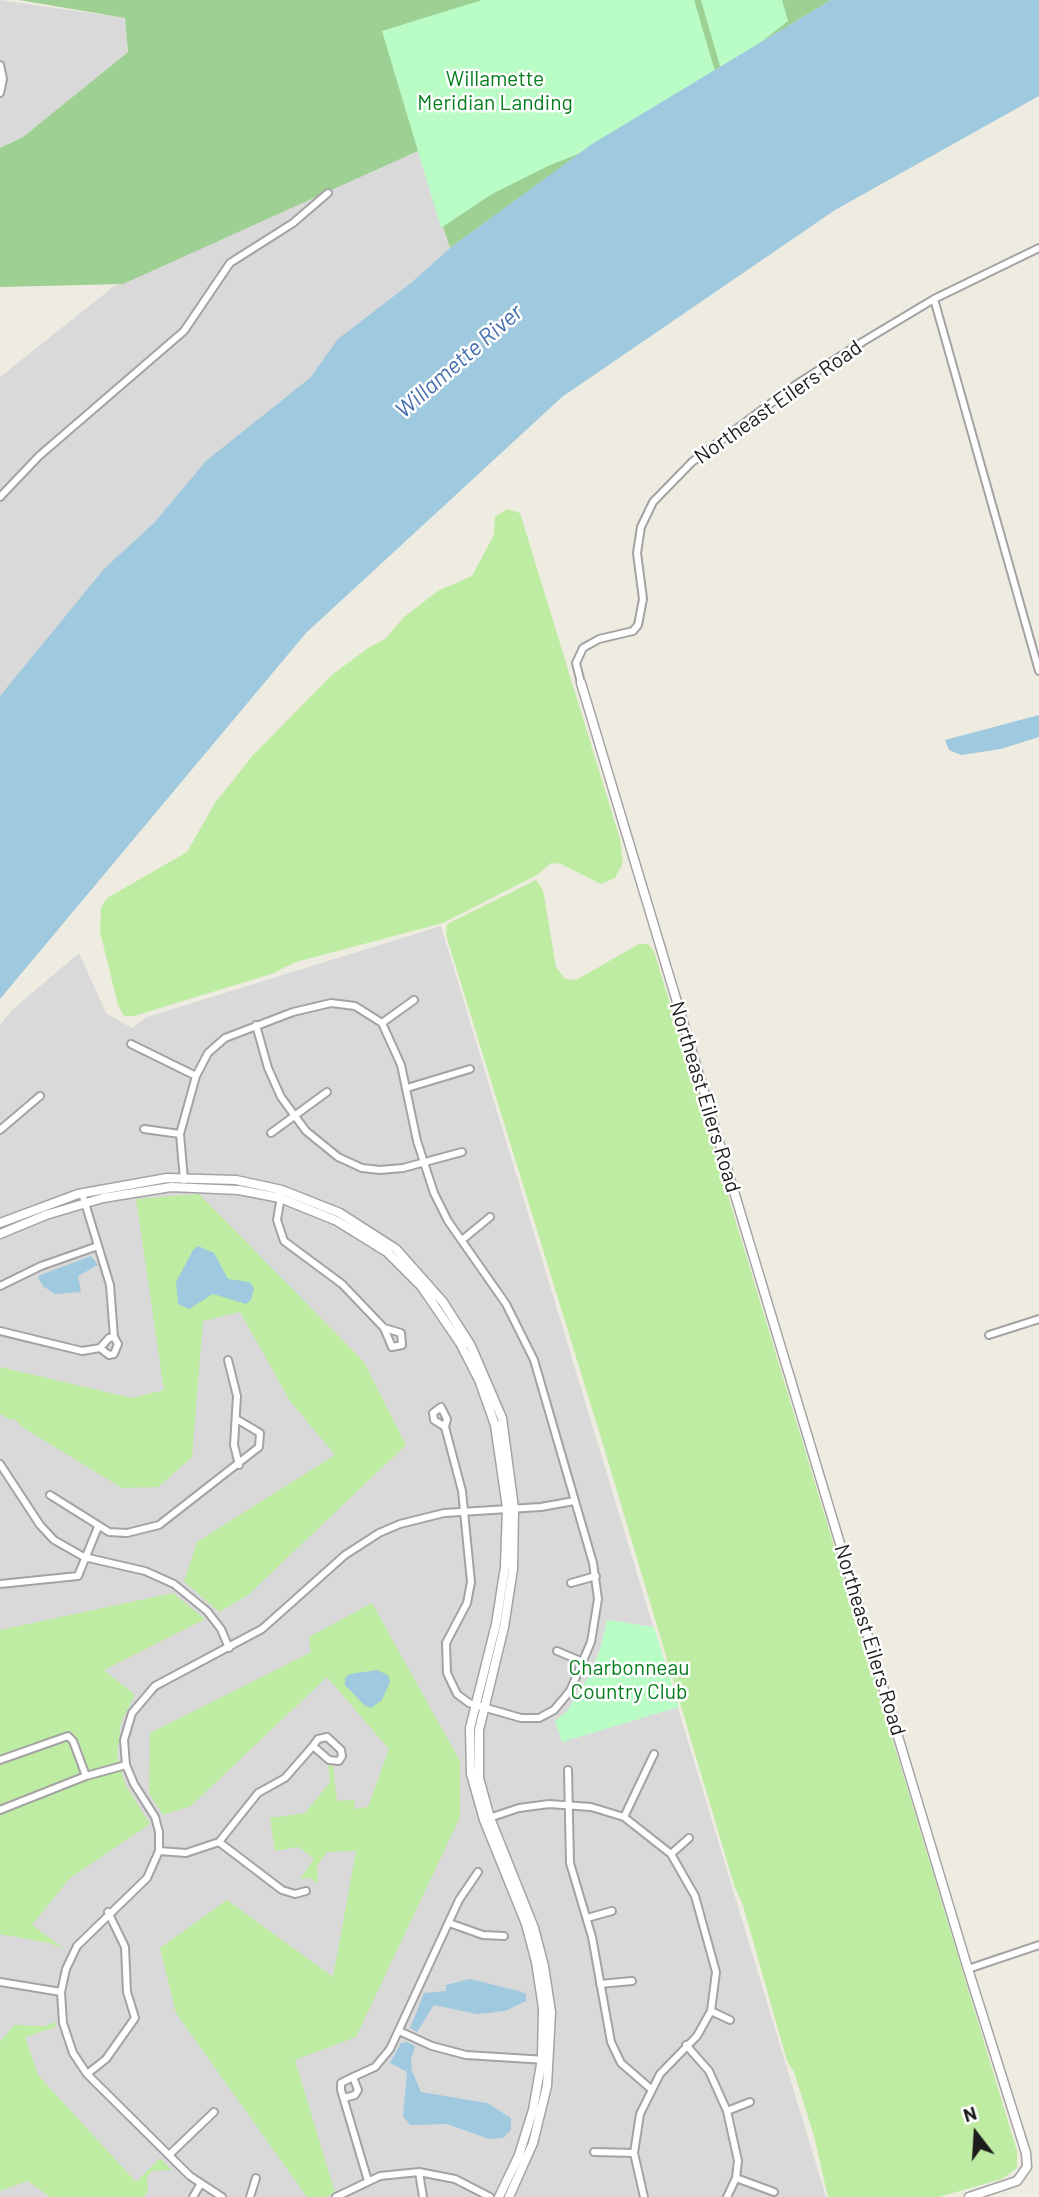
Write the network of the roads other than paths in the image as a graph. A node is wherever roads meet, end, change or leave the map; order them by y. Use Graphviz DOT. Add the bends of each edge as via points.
graph roads {
  1 [pos="0,65"];
  2 [pos="0,93"];
  3 [pos="328,193"];
  4 [pos="1039,248"];
  5 [pos="934,299"];
  6 [pos="0,497"];
  7 [pos="1039,671"];
  8 [pos="581,683"];
  9 [pos="414,1000"];
  10 [pos="382,1023"];
  11 [pos="256,1025"];
  12 [pos="131,1044"];
  13 [pos="470,1069"];
  14 [pos="196,1076"];
  15 [pos="407,1088"];
  16 [pos="327,1092"];
  17 [pos="40,1096"];
  18 [pos="294,1117"];
  19 [pos="144,1129"];
  20 [pos="0,1130"];
  21 [pos="271,1133"];
  22 [pos="180,1134"];
  23 [pos="462,1152"];
  24 [pos="423,1161"];
  25 [pos="184,1177"];
  26 [pos="186,1186"];
  27 [pos="82,1193"];
  28 [pos="281,1194"];
  29 [pos="85,1202"];
  30 [pos="490,1217"];
  31 [pos="0,1223"];
  32 [pos="0,1234"];
  33 [pos="462,1240"];
  34 [pos="98,1246"];
  35 [pos="0,1286"];
  36 [pos="1039,1319"];
  37 [pos="384,1328"];
  38 [pos="0,1331"];
  39 [pos="989,1335"];
  40 [pos="114,1337"];
  41 [pos="100,1348"];
  42 [pos="228,1360"];
  43 [pos="238,1420"];
  44 [pos="445,1427"];
  45 [pos="0,1464"];
  46 [pos="239,1465"];
  47 [pos="50,1495"];
  48 [pos="574,1501"];
  49 [pos="510,1508"];
  50 [pos="464,1511"];
  51 [pos="98,1527"];
  52 [pos="84,1557"];
  53 [pos="596,1576"];
  54 [pos="0,1583"];
  55 [pos="571,1583"];
  56 [pos="229,1648"];
  57 [pos="557,1651"];
  58 [pos="583,1662"];
  59 [pos="480,1707"];
  60 [pos="313,1746"];
  61 [pos="654,1754"];
  62 [pos="0,1760"];
  63 [pos="126,1765"];
  64 [pos="568,1770"];
  65 [pos="86,1776"];
  66 [pos="568,1804"];
  67 [pos="0,1810"];
  68 [pos="624,1817"];
  69 [pos="487,1819"];
  70 [pos="690,1838"];
  71 [pos="219,1842"];
  72 [pos="159,1851"];
  73 [pos="671,1854"];
  74 [pos="478,1872"];
  75 [pos="306,1891"];
  76 [pos="612,1911"];
  77 [pos="108,1912"];
  78 [pos="587,1918"];
  79 [pos="449,1923"];
  80 [pos="505,1936"];
  81 [pos="1039,1945"];
  82 [pos="968,1969"];
  83 [pos="632,1981"];
  84 [pos="0,1982"];
  85 [pos="600,1984"];
  86 [pos="61,1992"];
  87 [pos="711,2011"];
  88 [pos="730,2020"];
  89 [pos="399,2031"];
  90 [pos="686,2045"];
  91 [pos="546,2060"];
  92 [pos="87,2074"];
  93 [pos="353,2077"];
  94 [pos="651,2089"];
  95 [pos="344,2098"];
  96 [pos="750,2102"];
  97 [pos="727,2111"];
  98 [pos="214,2112"];
  99 [pos="594,2152"];
  100 [pos="634,2153"];
  101 [pos="169,2155"];
  102 [pos="419,2172"];
  103 [pos="256,2178"];
  104 [pos="737,2178"];
  105 [pos="368,2181"];
  106 [pos="201,2185"];
  107 [pos="774,2192"];
  108 [pos="193,2197"];
  109 [pos="222,2197"];
  110 [pos="250,2197"];
  111 [pos="336,2197"];
  112 [pos="423,2197"];
  113 [pos="490,2197"];
  114 [pos="499,2197"];
  115 [pos="509,2197"];
  116 [pos="644,2197"];
  117 [pos="727,2197"];
  118 [pos="968,2197"];
  1 -- 2 [label="street" via="4,79"];
  3 -- 6 [label="street" via="293,223 230,262 184,331 39,456"];
  4 -- 5 [label="street, Northeast Eilers Road"];
  5 -- 7 [label="street"];
  5 -- 8 [label="street, Northeast Eilers Road" via="794,386 715,443 662,491 638,539 643,599 638,625 633,631 598,639 583,648 576,663"];
  8 -- 82 [label="street, Northeast Eilers Road"];
  9 -- 10 [label="street"];
  10 -- 11 [label="street" via="361,1009 331,1003"];
  10 -- 15 [label="street"];
  11 -- 14 [label="street" via="212,1049"];
  11 -- 18 [label="street" via="271,1076"];
  12 -- 14 [label="street"];
  13 -- 15 [label="street"];
  14 -- 22 [label="street"];
  15 -- 24 [label="street"];
  16 -- 18 [label="street"];
  17 -- 20 [label="street"];
  18 -- 21 [label="street"];
  18 -- 24 [label="street" via="327,1150 362,1168 391,1169"];
  19 -- 22 [label="street"];
  22 -- 25 [label="street"];
  23 -- 24 [label="street"];
  24 -- 33 [label="street" via="441,1207"];
  25 -- 26 [label="street"];
  25 -- 27 [label="street"];
  25 -- 28 [label="street" via="236,1180"];
  26 -- 28 [label="street"];
  26 -- 29 [label="street"];
  27 -- 29 [label="street"];
  27 -- 31 [label="street"];
  28 -- 37 [label="street" via="277,1228 284,1241 337,1279"];
  28 -- 49 [label="street" via="387,1252 444,1315 479,1380 493,1418"];
  29 -- 32 [label="street"];
  29 -- 34 [label="street"];
  30 -- 33 [label="street"];
  33 -- 48 [label="street" via="528,1345"];
  34 -- 35 [label="street"];
  34 -- 40 [label="street" via="112,1296"];
  36 -- 39 [label="street"];
  38 -- 41 [label="street" via="82,1351"];
  40 -- 41 [label="street"];
  40 -- 41 [label="street" via="118,1344 114,1354"];
  42 -- 43 [label="street"];
  43 -- 46 [label="street" via="234,1445"];
  43 -- 46 [label="street" via="256,1428 262,1441"];
  44 -- 50 [label="street"];
  45 -- 52 [label="street" via="44,1531"];
  46 -- 51 [label="street" via="159,1525 127,1533"];
  47 -- 51 [label="street"];
  48 -- 49 [label="street"];
  48 -- 53 [label="street"];
  49 -- 50 [label="street"];
  49 -- 59 [label="street"];
  50 -- 56 [label="street" via="422,1517 369,1539 275,1619"];
  50 -- 59 [label="street" via="470,1589 462,1615 448,1636 444,1657 457,1694"];
  51 -- 52 [label="street"];
  52 -- 54 [label="street" via="82,1572 72,1579"];
  52 -- 56 [label="street" via="145,1571 186,1592 216,1622"];
  53 -- 55 [label="street"];
  53 -- 58 [label="street" via="597,1614"];
  56 -- 63 [label="street" via="165,1680 142,1698 127,1725"];
  57 -- 58 [label="street"];
  58 -- 59 [label="street" via="570,1691 544,1716 527,1719"];
  59 -- 69 [label="street" via="469,1750 474,1790"];
  60 -- 60 [label="street" via="329,1760 339,1761 342,1756 327,1737"];
  60 -- 71 [label="street" via="285,1778 258,1793"];
  61 -- 68 [label="street"];
  62 -- 65 [label="street" via="68,1737"];
  63 -- 65 [label="street"];
  63 -- 72 [label="street" via="155,1817"];
  64 -- 66 [label="street"];
  65 -- 67 [label="street"];
  66 -- 68 [label="street"];
  66 -- 69 [label="street" via="519,1808"];
  66 -- 78 [label="street" via="570,1863"];
  68 -- 73 [label="street"];
  69 -- 91 [label="street" via="533,1947"];
  70 -- 73 [label="street"];
  71 -- 72 [label="street" via="186,1853"];
  71 -- 75 [label="street" via="282,1891"];
  72 -- 77 [label="street" via="147,1878"];
  73 -- 87 [label="street" via="695,1896 709,1941 716,1972"];
  74 -- 79 [label="street"];
  76 -- 78 [label="street"];
  77 -- 86 [label="street" via="77,1946"];
  77 -- 92 [label="street" via="125,1947 127,1992 135,2018 106,2059"];
  78 -- 85 [label="street"];
  79 -- 80 [label="street" via="483,1936"];
  79 -- 89 [label="street"];
  81 -- 82 [label="street"];
  82 -- 118 [label="street, Northeast Eilers Road" via="1026,2153 1026,2172 1011,2184"];
  83 -- 85 [label="street"];
  84 -- 86 [label="street"];
  85 -- 94 [label="street" via="613,2050"];
  86 -- 92 [label="street" via="67,2038"];
  87 -- 88 [label="street"];
  87 -- 90 [label="street"];
  89 -- 91 [label="street" via="466,2055"];
  89 -- 93 [label="street" via="379,2064"];
  90 -- 94 [label="street"];
  90 -- 97 [label="street" via="709,2071"];
  91 -- 114 [label="street" via="524,2138"];
  91 -- 115 [label="street" via="533,2143"];
  92 -- 101 [label="street"];
  93 -- 95 [label="street" via="341,2083"];
  93 -- 95 [label="street" via="358,2090"];
  94 -- 100 [label="street" via="636,2128"];
  95 -- 105 [label="street"];
  96 -- 97 [label="street"];
  97 -- 104 [label="street" via="737,2153"];
  98 -- 101 [label="street"];
  99 -- 100 [label="street"];
  100 -- 116 [label="street"];
  101 -- 106 [label="street"];
  102 -- 105 [label="street"];
  102 -- 112 [label="street"];
  102 -- 113 [label="street" via="455,2179"];
  103 -- 110 [label="street"];
  104 -- 107 [label="street"];
  104 -- 117 [label="street"];
  105 -- 111 [label="street"];
  106 -- 108 [label="street"];
  106 -- 109 [label="street"];
}
